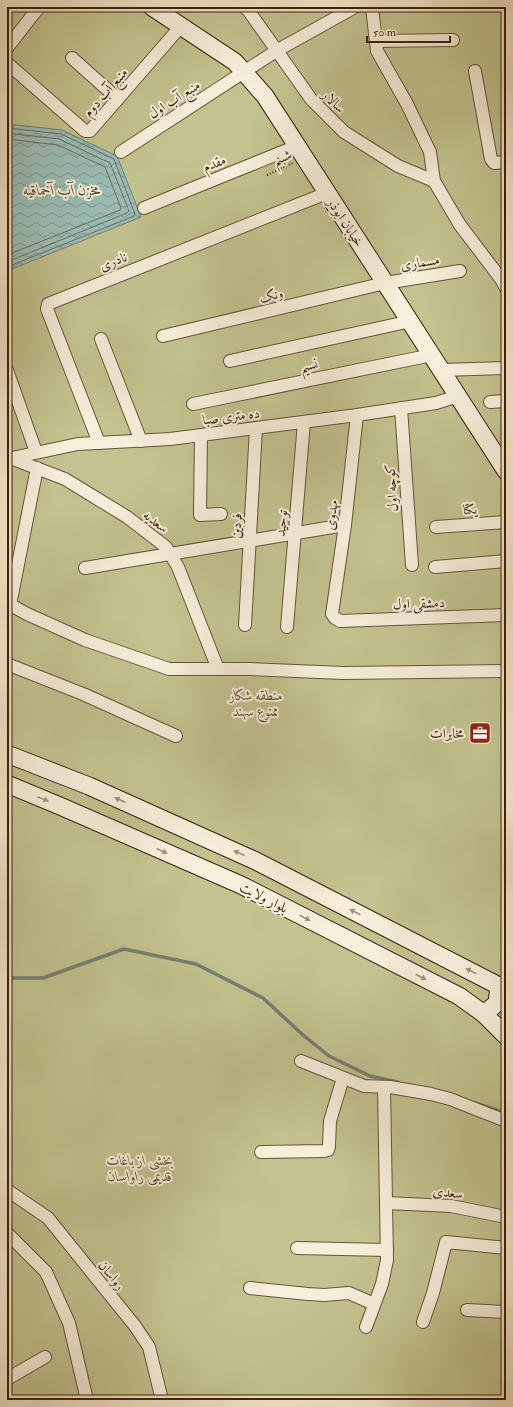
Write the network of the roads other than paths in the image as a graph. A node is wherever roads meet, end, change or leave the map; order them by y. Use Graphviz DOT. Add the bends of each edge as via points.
graph roads {
  1 [pos="39,7"];
  2 [pos="152,7"];
  3 [pos="244,7"];
  4 [pos="355,7"];
  5 [pos="372,7"];
  6 [pos="181,26"];
  7 [pos="376,40"];
  8 [pos="453,40"];
  9 [pos="7,48"];
  10 [pos="276,51"];
  11 [pos="72,58"];
  12 [pos="7,63"];
  13 [pos="475,71"];
  14 [pos="243,72"];
  15 [pos="118,99"];
  16 [pos="121,152"];
  17 [pos="301,152"];
  18 [pos="506,162"];
  19 [pos="434,181"];
  20 [pos="327,193"];
  21 [pos="144,208"];
  22 [pos="460,272"];
  23 [pos="385,283"];
  24 [pos="506,288"];
  25 [pos="411,322"];
  26 [pos="163,336"];
  27 [pos="100,339"];
  28 [pos="432,355"];
  29 [pos="230,361"];
  30 [pos="506,368"];
  31 [pos="7,370"];
  32 [pos="442,370"];
  33 [pos="458,396"];
  34 [pos="506,401"];
  35 [pos="490,402"];
  36 [pos="192,404"];
  37 [pos="401,408"];
  38 [pos="357,415"];
  39 [pos="304,422"];
  40 [pos="256,428"];
  41 [pos="201,435"];
  42 [pos="141,441"];
  43 [pos="99,443"];
  44 [pos="36,452"];
  45 [pos="8,459"];
  46 [pos="37,468"];
  47 [pos="506,470"];
  48 [pos="221,514"];
  49 [pos="506,522"];
  50 [pos="345,525"];
  51 [pos="436,526"];
  52 [pos="295,533"];
  53 [pos="250,540"];
  54 [pos="170,554"];
  55 [pos="506,561"];
  56 [pos="412,564"];
  57 [pos="436,567"];
  58 [pos="85,568"];
  59 [pos="9,604"];
  60 [pos="506,615"];
  61 [pos="335,618"];
  62 [pos="245,625"];
  63 [pos="287,628"];
  64 [pos="7,664"];
  65 [pos="218,669"];
  66 [pos="506,671"];
  67 [pos="176,736"];
  68 [pos="7,754"];
  69 [pos="7,784"];
  70 [pos="503,987"];
  71 [pos="484,1014"];
  72 [pos="506,1036"];
  73 [pos="301,1061"];
  74 [pos="342,1078"];
  75 [pos="384,1087"];
  76 [pos="506,1121"];
  77 [pos="261,1152"];
  78 [pos="7,1190"];
  79 [pos="386,1203"];
  80 [pos="506,1217"];
  81 [pos="7,1234"];
  82 [pos="297,1248"];
  83 [pos="506,1248"];
  84 [pos="387,1250"];
  85 [pos="250,1288"];
  86 [pos="374,1304"];
  87 [pos="467,1310"];
  88 [pos="506,1312"];
  89 [pos="423,1322"];
  90 [pos="366,1327"];
  91 [pos="45,1358"];
  92 [pos="7,1379"];
  93 [pos="87,1400"];
  94 [pos="162,1400"];
  1 -- 9 [label="street"];
  2 -- 6 [label="main road, خیابان ابوذر"];
  3 -- 10 [label="street, سالار"];
  4 -- 10 [label="street, منبع آب اول"];
  5 -- 7 [label="street"];
  6 -- 14 [label="main road, خیابان ابوذر" via="234,62"];
  6 -- 15 [label="street, منبع آب دوم"];
  7 -- 8 [label="street"];
  7 -- 19 [label="street" via="377,51 430,152"];
  10 -- 14 [label="street, منبع آب اول"];
  10 -- 19 [label="street, سالار" via="311,99 344,132 398,166"];
  11 -- 15 [label="street"];
  12 -- 15 [label="street, منبع آب دوم" via="85,131 90,131"];
  13 -- 18 [label="street" via="491,159 494,163"];
  14 -- 16 [label="street, منبع آب اول"];
  14 -- 17 [label="main road, خیابان ابوذر" via="265,96"];
  17 -- 20 [label="main road, خیابان ابوذر"];
  17 -- 21 [label="street, مقدم"];
  19 -- 24 [label="street" via="460,225"];
  20 -- 23 [label="main road, خیابان ابوذر"];
  20 -- 43 [label="street, نادری" via="48,304 47,309"];
  22 -- 23 [label="street, مسماری"];
  23 -- 25 [label="main road, خیابان ابوذر"];
  23 -- 26 [label="street, ونک"];
  25 -- 28 [label="main road, خیابان ابوذر"];
  25 -- 29 [label="street"];
  27 -- 42 [label="street"];
  28 -- 32 [label="main road, خیابان ابوذر"];
  28 -- 36 [label="street, نسیم"];
  30 -- 32 [label="street"];
  31 -- 44 [label="street"];
  32 -- 33 [label="main road, خیابان ابوذر"];
  33 -- 37 [label="street, ده متری صبا" via="436,403"];
  33 -- 47 [label="main road, خیابان ابوذر"];
  34 -- 35 [label="street"];
  37 -- 38 [label="street, ده متری صبا"];
  37 -- 56 [label="street, کوچه اول"];
  38 -- 39 [label="street, ده متری صبا"];
  38 -- 50 [label="street, مهدوی"];
  39 -- 40 [label="street, ده متری صبا"];
  39 -- 52 [label="street, توحید"];
  40 -- 41 [label="street, ده متری صبا"];
  40 -- 53 [label="street, فردین"];
  41 -- 42 [label="street, ده متری صبا"];
  41 -- 48 [label="street" via="200,515"];
  42 -- 43 [label="street, ده متری صبا"];
  43 -- 44 [label="street, ده متری صبا"];
  44 -- 45 [label="street, ده متری صبا"];
  45 -- 46 [label="street, سعدیه"];
  46 -- 54 [label="street, سعدیه" via="65,479 127,517 166,547"];
  46 -- 59 [label="street"];
  49 -- 51 [label="street, یکتا"];
  50 -- 52 [label="street"];
  50 -- 61 [label="street, مهدوی" via="332,614"];
  52 -- 53 [label="street"];
  52 -- 63 [label="street, توحید"];
  53 -- 54 [label="street"];
  53 -- 62 [label="street, فردین"];
  54 -- 58 [label="street"];
  54 -- 65 [label="street, سعدیه" via="178,566"];
  55 -- 57 [label="street"];
  59 -- 65 [label="street" via="85,640 169,669"];
  60 -- 61 [label="street, دمشقی اول" via="340,621"];
  64 -- 67 [label="street" via="83,694"];
  65 -- 66 [label="street" via="343,673"];
  70 -- 68 [label="main road, بلوار ولایت, one-way" via="256,861 89,786"];
  69 -- 71 [label="main road, بلوار ولایت, one-way" via="241,885 460,996"];
  70 -- 71 [label="main road" via="497,1003"];
  71 -- 72 [label="main road, بلوار ولایت"];
  73 -- 74 [label="street"];
  74 -- 75 [label="street" via="364,1086"];
  74 -- 77 [label="street" via="330,1121 328,1150"];
  75 -- 76 [label="street" via="450,1099"];
  75 -- 79 [label="street"];
  78 -- 94 [label="street, رواسان" via="48,1218 135,1326 149,1347"];
  79 -- 80 [label="street, سعدی" via="451,1206"];
  79 -- 84 [label="street"];
  81 -- 93 [label="street" via="46,1272 69,1323"];
  82 -- 84 [label="street"];
  83 -- 89 [label="street" via="446,1242"];
  84 -- 86 [label="street" via="383,1278"];
  85 -- 86 [label="street" via="324,1295 349,1293"];
  86 -- 90 [label="street"];
  87 -- 88 [label="street"];
  91 -- 92 [label="street"];
}
